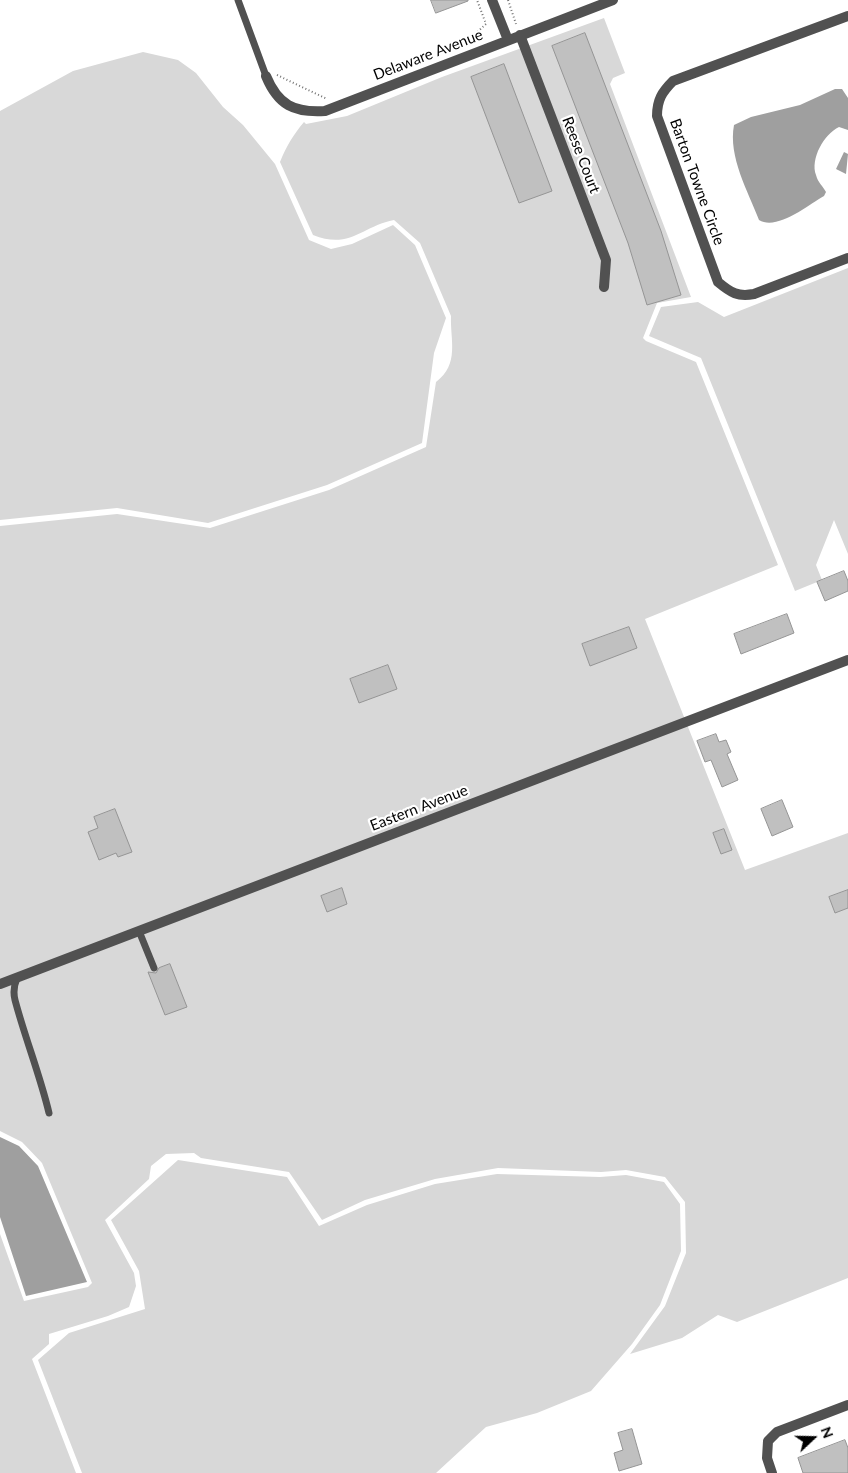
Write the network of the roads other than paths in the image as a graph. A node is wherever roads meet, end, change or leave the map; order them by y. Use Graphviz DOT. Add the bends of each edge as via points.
graph roads {
  1 [pos="238,0"];
  2 [pos="492,0"];
  3 [pos="613,0"];
  4 [pos="848,16"];
  5 [pos="520,35"];
  6 [pos="508,40"];
  7 [pos="270,74"];
  8 [pos="848,258"];
  9 [pos="604,287"];
  10 [pos="848,660"];
  11 [pos="139,931"];
  12 [pos="154,968"];
  13 [pos="17,978"];
  14 [pos="0,984"];
  15 [pos="49,1113"];
  16 [pos="848,1405"];
  17 [pos="772,1473"];
  1 -- 7 [label="lane"];
  2 -- 6 [label="street"];
  3 -- 5 [label="street, Delaware Avenue"];
  4 -- 8 [label="street, Barton Towne Circle" via="673,81 662,91 657,104 657,116 718,282 730,293 754,294"];
  5 -- 6 [label="street, Delaware Avenue"];
  5 -- 9 [label="street, Reese Court" via="606,260"];
  6 -- 7 [label="street, Delaware Avenue" via="325,111 296,110 276,96"];
  10 -- 11 [label="street, Eastern Avenue"];
  11 -- 12 [label="lane"];
  11 -- 13 [label="street, Eastern Avenue"];
  13 -- 14 [label="street, Eastern Avenue"];
  13 -- 15 [label="lane" via="15,1000 40,1074"];
  16 -- 17 [label="street" via="778,1432 768,1441 766,1458"];
}
